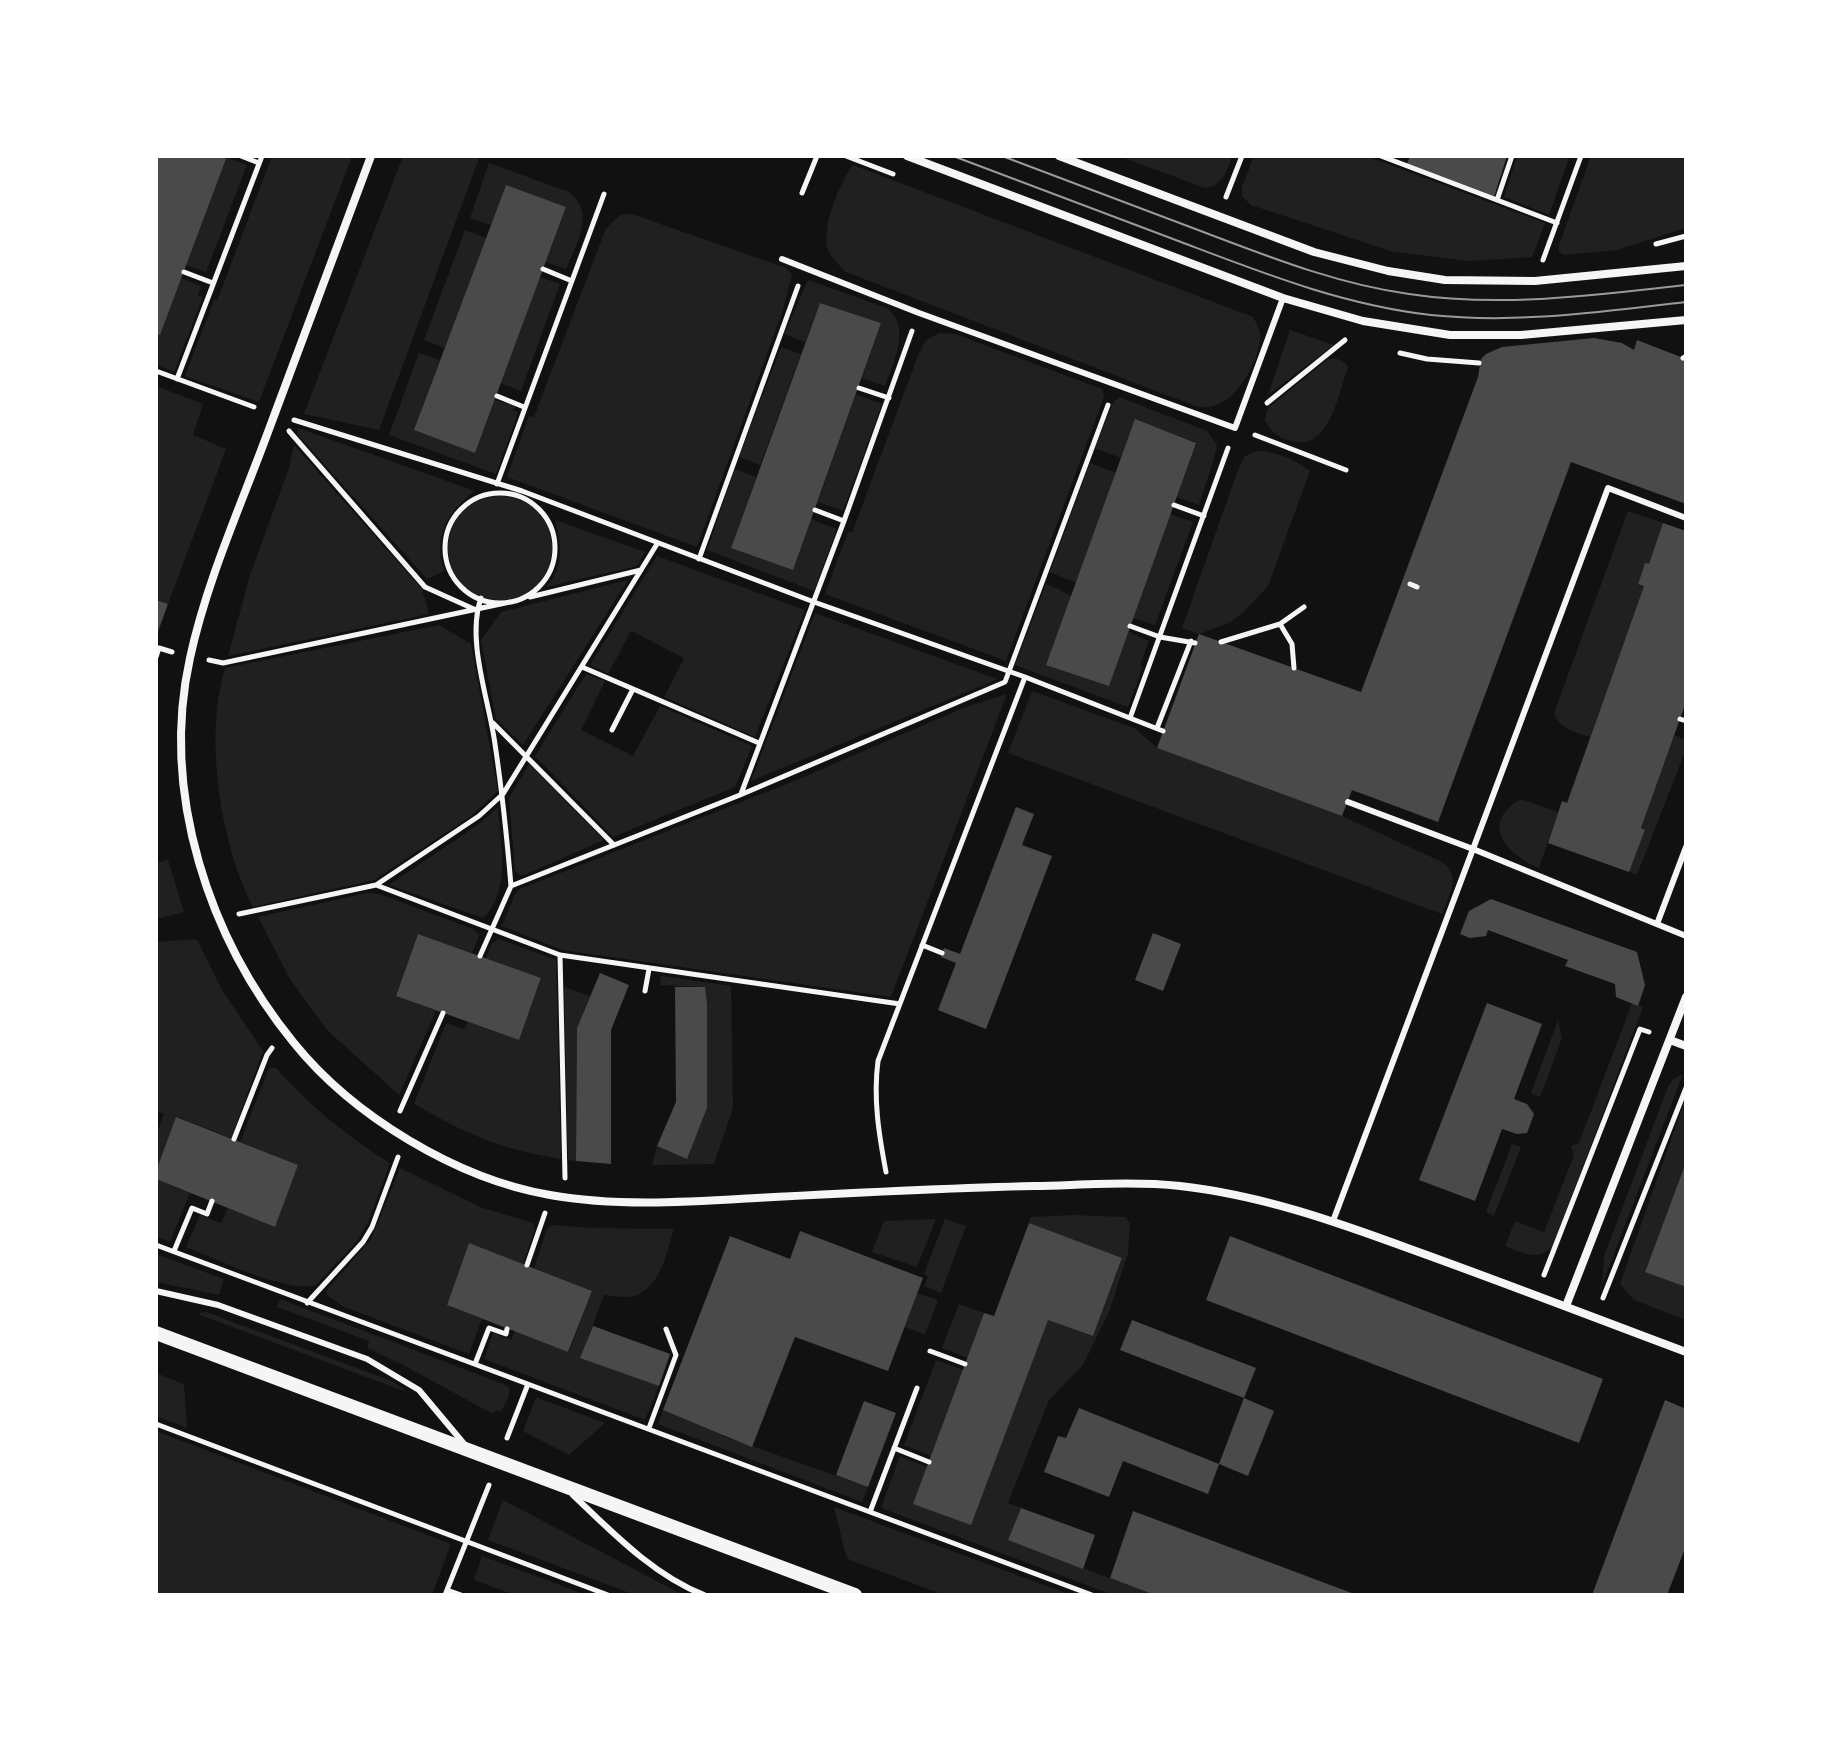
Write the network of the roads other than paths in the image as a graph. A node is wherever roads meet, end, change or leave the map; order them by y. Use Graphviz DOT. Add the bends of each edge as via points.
graph roads {
  1 [pos="371,156"];
  2 [pos="907,156"];
  3 [pos="1059,156"];
  4 [pos="782,259"];
  5 [pos="1686,266"];
  6 [pos="1283,298"];
  7 [pos="1686,320"];
  8 [pos="1686,518"];
  9 [pos="1348,802"];
  10 [pos="1686,847"];
  11 [pos="1473,849"];
  12 [pos="1657,924"];
  13 [pos="1686,936"];
  14 [pos="1686,997"];
  15 [pos="1670,1040"];
  16 [pos="1686,1046"];
  17 [pos="1333,1221"];
  18 [pos="156,1291"];
  19 [pos="1566,1306"];
  20 [pos="156,1333"];
  21 [pos="1686,1352"];
  22 [pos="470,1451"];
  23 [pos="564,1487"];
  24 [pos="704,1595"];
  25 [pos="855,1595"];
  1 -- 17 [label="street" via="224,549 190,655 183,717 185,798 218,919 249,980 311,1064 405,1137 477,1173 551,1196 643,1202 1133,1183 1254,1199"];
  2 -- 6 [label="street"];
  3 -- 5 [label="street" via="1314,252 1388,271 1445,280 1535,281"];
  4 -- 6 [label="lane" via="1235,428"];
  6 -- 7 [label="street" via="1363,321 1450,335 1552,334"];
  8 -- 11 [label="lane" via="1608,488"];
  9 -- 11 [label="lane"];
  10 -- 12 [label="lane"];
  11 -- 12 [label="lane"];
  11 -- 17 [label="lane"];
  12 -- 13 [label="lane"];
  14 -- 15 [label="street"];
  15 -- 16 [label="street"];
  15 -- 19 [label="street"];
  17 -- 19 [label="street"];
  18 -- 22 [label="lane" via="218,1305 367,1359 419,1390"];
  19 -- 21 [label="street"];
  20 -- 22 [label="street"];
  22 -- 23 [label="street"];
  23 -- 24 [label="lane" via="659,1571"];
  23 -- 25 [label="street"];
}
